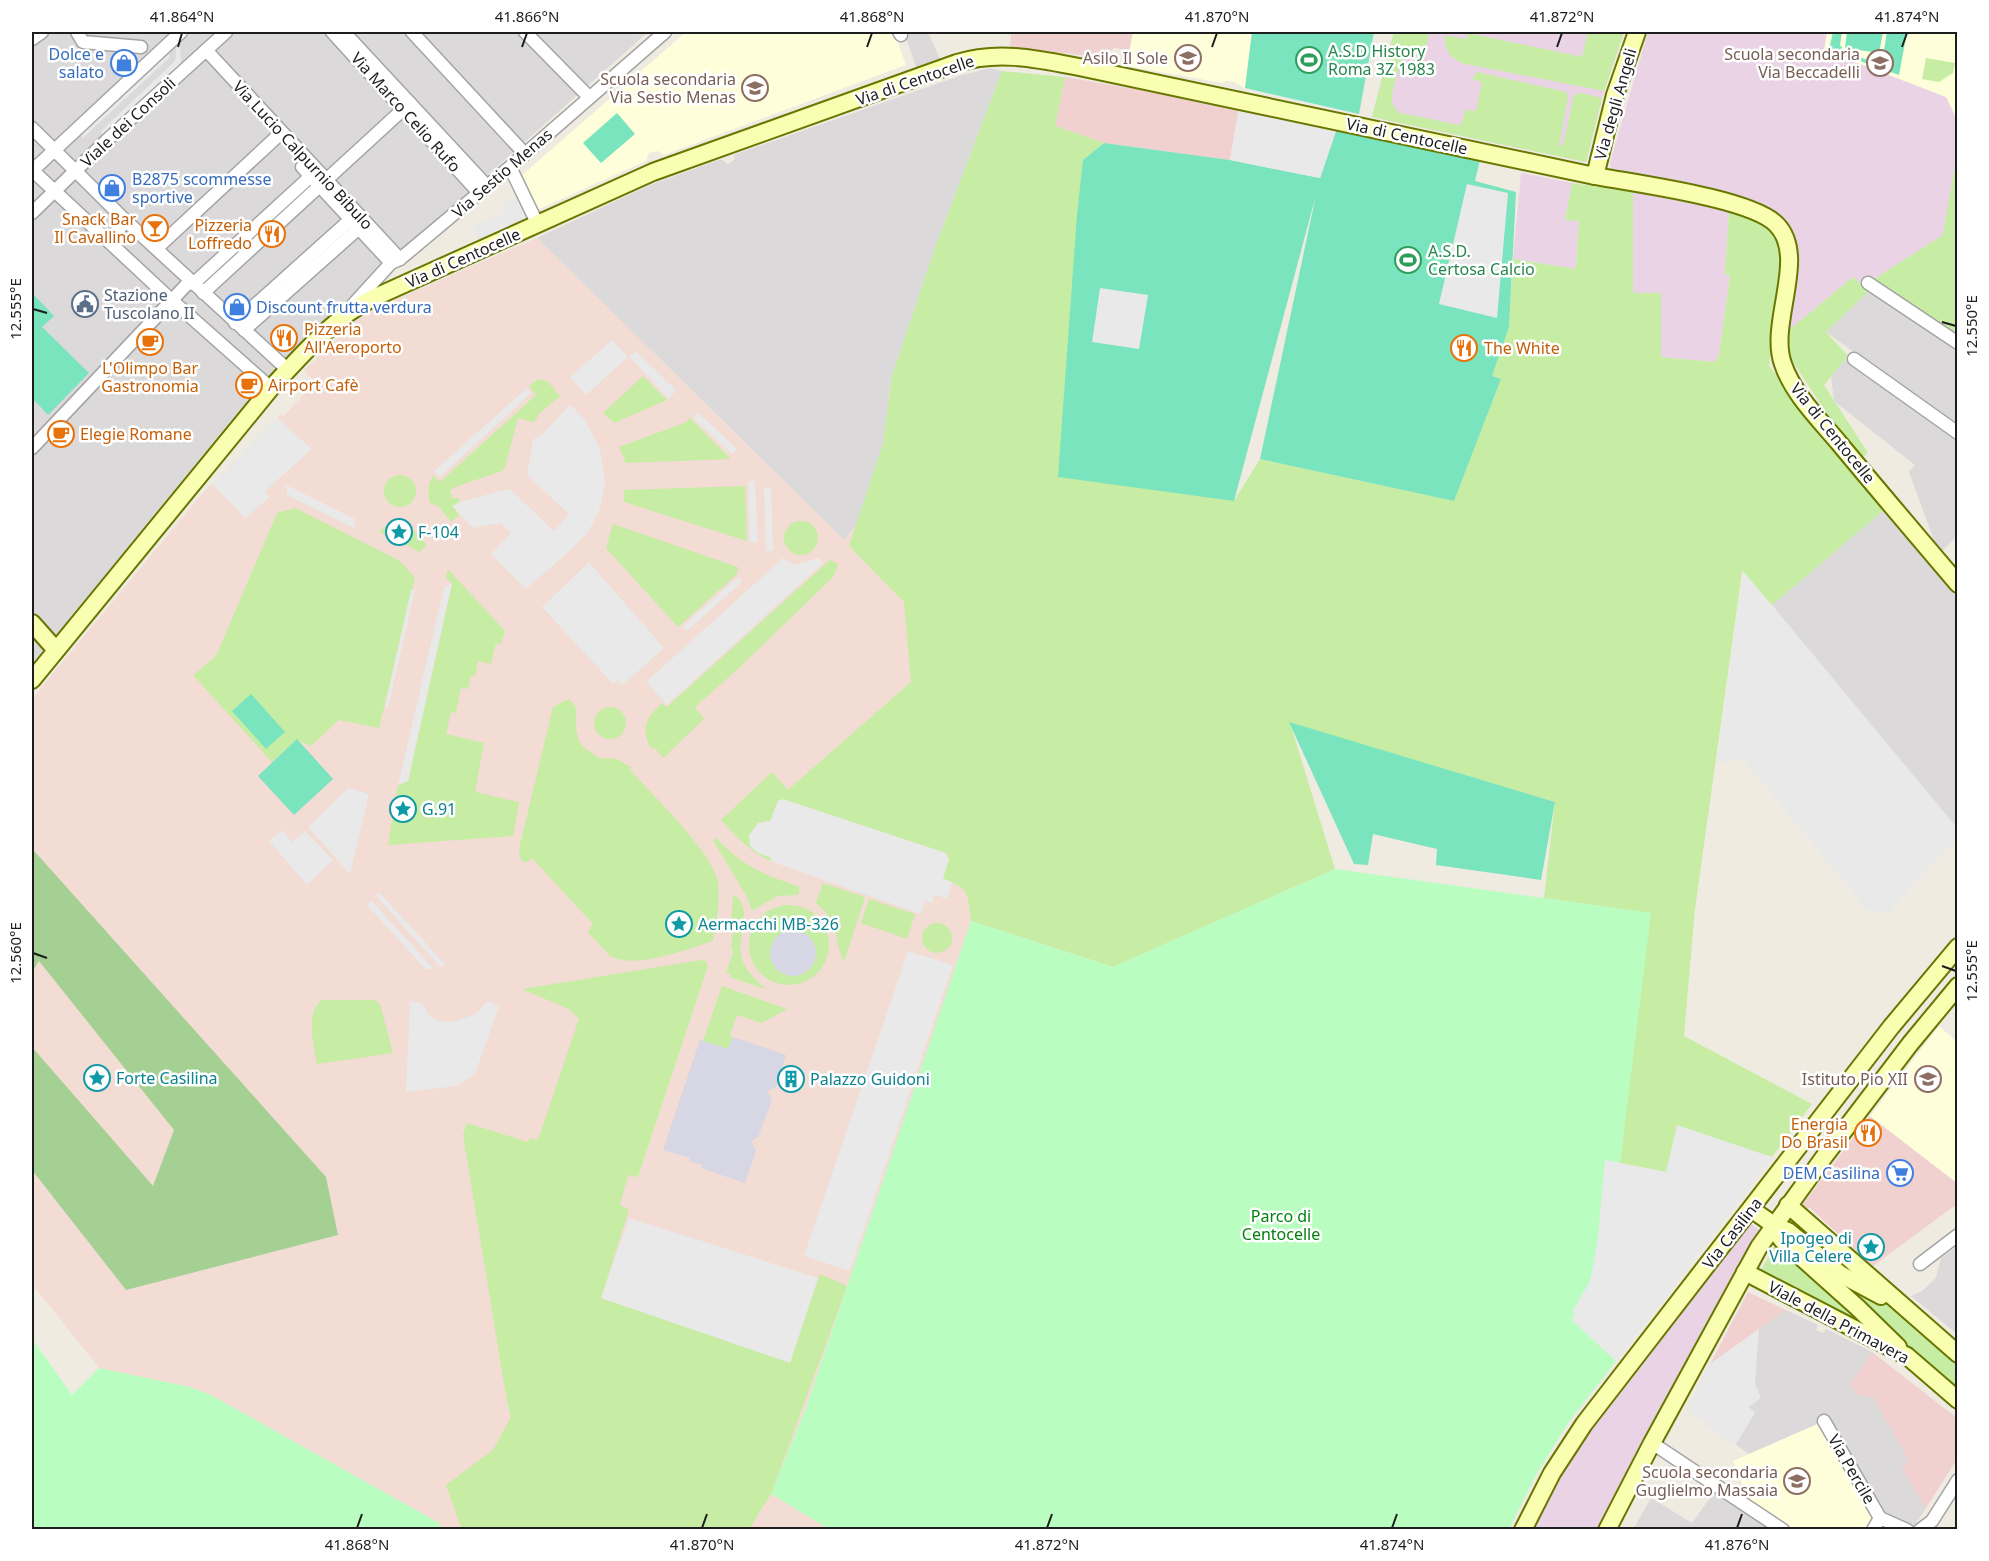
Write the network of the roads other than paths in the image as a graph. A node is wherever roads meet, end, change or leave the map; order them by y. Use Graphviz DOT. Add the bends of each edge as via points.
graph roads {
  1 [pos="42,32"];
  2 [pos="77,32"];
  3 [pos="181,32"];
  4 [pos="226,32"];
  5 [pos="332,32"];
  6 [pos="344,32"];
  7 [pos="412,32"];
  8 [pos="525,32"];
  9 [pos="665,32"];
  10 [pos="1636,32"];
  11 [pos="32,39"];
  12 [pos="141,46"];
  13 [pos="203,53"];
  14 [pos="589,98"];
  15 [pos="406,106"];
  16 [pos="32,128"];
  17 [pos="278,135"];
  18 [pos="54,150"];
  19 [pos="525,154"];
  20 [pos="510,167"];
  21 [pos="32,170"];
  22 [pos="75,171"];
  23 [pos="311,176"];
  24 [pos="1595,176"];
  25 [pos="323,183"];
  26 [pos="483,189"];
  27 [pos="54,192"];
  28 [pos="32,213"];
  29 [pos="126,221"];
  30 [pos="355,224"];
  31 [pos="538,225"];
  32 [pos="108,241"];
  33 [pos="157,248"];
  34 [pos="395,261"];
  35 [pos="192,283"];
  36 [pos="1868,283"];
  37 [pos="203,293"];
  38 [pos="172,300"];
  39 [pos="342,317"];
  40 [pos="240,327"];
  41 [pos="1958,342"];
  42 [pos="1854,359"];
  43 [pos="288,370"];
  44 [pos="271,388"];
  45 [pos="1958,433"];
  46 [pos="32,448"];
  47 [pos="1958,584"];
  48 [pos="32,623"];
  49 [pos="56,650"];
  50 [pos="32,680"];
  51 [pos="1958,947"];
  52 [pos="1958,986"];
  53 [pos="1788,1205"];
  54 [pos="1751,1209"];
  55 [pos="1774,1225"];
  56 [pos="1958,1235"];
  57 [pos="1920,1264"];
  58 [pos="1744,1272"];
  59 [pos="1905,1309"];
  60 [pos="1958,1354"];
  61 [pos="1907,1356"];
  62 [pos="1958,1400"];
  63 [pos="1824,1420"];
  64 [pos="1652,1443"];
  65 [pos="1958,1480"];
  66 [pos="1880,1518"];
  67 [pos="1613,1528"];
  68 [pos="1922,1528"];
  69 [pos="1523,1530"];
  70 [pos="1783,1530"];
  71 [pos="1873,1530"];
  72 [pos="1907,1530"];
  1 -- 11 [label="street"];
  2 -- 12 [label="street" via="84,42"];
  3 -- 18 [label="street, Viale dei Consoli"];
  4 -- 13 [label="street, Viale dei Consoli"];
  5 -- 15 [label="street, Via Marco Celio Rufo"];
  6 -- 15 [label="street, Via Marco Celio Rufo"];
  7 -- 19 [label="street"];
  8 -- 14 [label="street"];
  9 -- 14 [label="street, Via Sestio Menas"];
  10 -- 24 [label="street, Via degli Angeli"];
  13 -- 17 [label="street, Via Lucio Calpurnio Bibulo"];
  13 -- 22 [label="street, Viale dei Consoli"];
  14 -- 19 [label="street, Via Sestio Menas"];
  15 -- 25 [label="street"];
  15 -- 26 [label="street, Via Marco Celio Rufo"];
  16 -- 18 [label="street"];
  17 -- 23 [label="street, Via Lucio Calpurnio Bibulo"];
  17 -- 25 [label="street, Via Lucio Calpurnio Bibulo"];
  17 -- 33 [label="street"];
  18 -- 21 [label="street, Viale dei Consoli"];
  18 -- 22 [label="street"];
  19 -- 20 [label="street, Via Sestio Menas"];
  20 -- 26 [label="street, Via Sestio Menas"];
  20 -- 31 [label="street"];
  21 -- 27 [label="street"];
  22 -- 27 [label="street, Viale dei Consoli"];
  22 -- 29 [label="street"];
  23 -- 25 [label="street, Via Lucio Calpurnio Bibulo"];
  23 -- 35 [label="street"];
  24 -- 31 [label="street, Via di Centocelle" via="1079,67 994,56 957,63 653,172"];
  24 -- 47 [label="street, Via di Centocelle" via="1746,208 1780,227 1788,247 1778,345 1783,365 1823,423"];
  25 -- 30 [label="street, Via Lucio Calpurnio Bibulo"];
  25 -- 34 [label="street, Via Lucio Calpurnio Bibulo"];
  25 -- 37 [label="street"];
  26 -- 34 [label="street, Via Sestio Menas"];
  27 -- 28 [label="street, Viale dei Consoli"];
  27 -- 32 [label="street"];
  29 -- 32 [label="street"];
  29 -- 33 [label="street"];
  30 -- 34 [label="street, Via Lucio Calpurnio Bibulo"];
  30 -- 40 [label="street"];
  31 -- 39 [label="street, Via di Centocelle" via="371,299"];
  32 -- 38 [label="street"];
  33 -- 35 [label="street"];
  34 -- 39 [label="street, Via Sestio Menas"];
  35 -- 37 [label="street"];
  35 -- 38 [label="street"];
  36 -- 41 [label="street"];
  37 -- 40 [label="street"];
  38 -- 44 [label="street"];
  38 -- 46 [label="street"];
  39 -- 43 [label="street, Via di Centocelle"];
  40 -- 43 [label="street"];
  42 -- 45 [label="street"];
  43 -- 44 [label="street, Via di Centocelle"];
  44 -- 49 [label="street, Via di Centocelle"];
  48 -- 49 [label="street"];
  49 -- 50 [label="street, Via di Centocelle"];
  51 -- 54 [label="street, Via Casilina"];
  52 -- 53 [label="street, Via Casilina"];
  53 -- 55 [label="street, Via Casilina"];
  53 -- 59 [label="street"];
  54 -- 55 [label="street"];
  54 -- 69 [label="street, Via Casilina" via="1574,1438"];
  55 -- 58 [label="street, Via Casilina"];
  55 -- 59 [label="street" via="1788,1231 1840,1274"];
  55 -- 61 [label="street" via="1782,1240"];
  56 -- 57 [label="street"];
  58 -- 61 [label="street, Viale della Primavera"];
  58 -- 64 [label="street, Via Casilina"];
  59 -- 60 [label="street"];
  61 -- 62 [label="street, Viale della Primavera"];
  63 -- 66 [label="street, Via Percile"];
  64 -- 67 [label="street, Via Casilina"];
  64 -- 70 [label="street"];
  65 -- 68 [label="street" via="1932,1521"];
  66 -- 71 [label="street"];
  66 -- 72 [label="street"];
}
